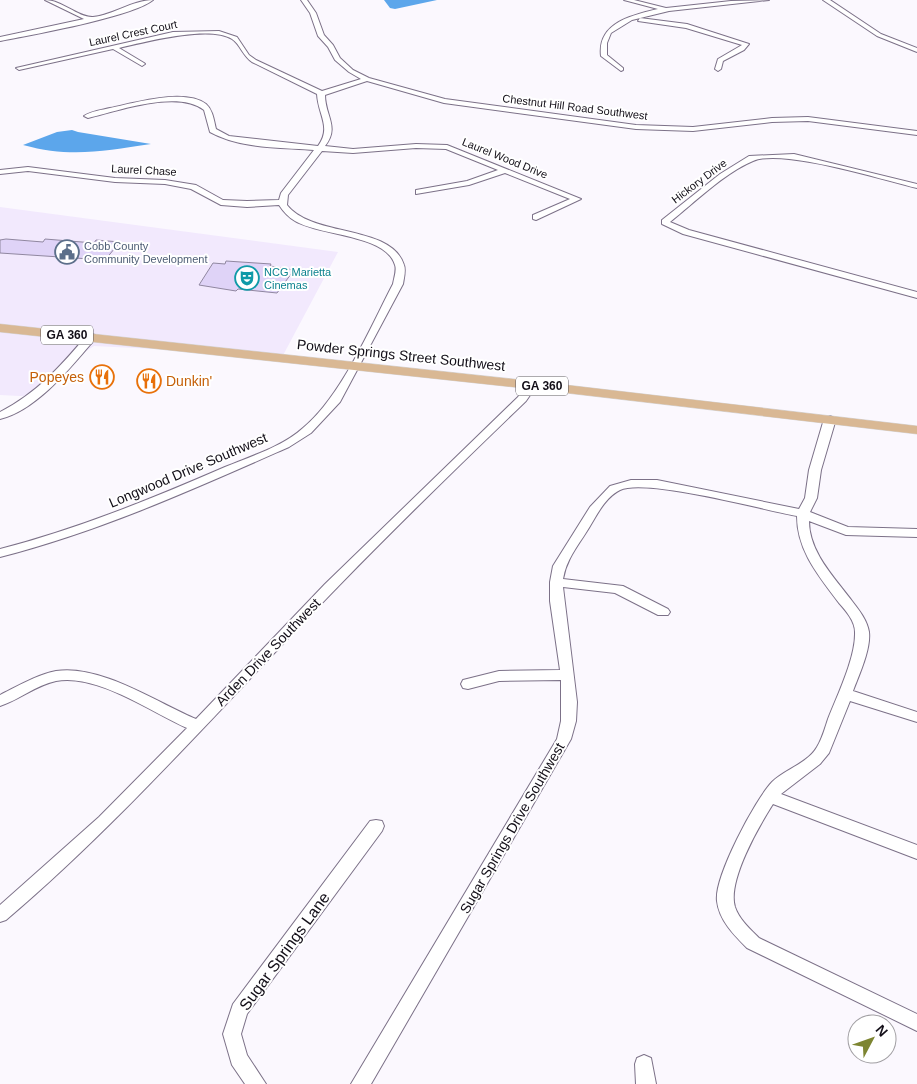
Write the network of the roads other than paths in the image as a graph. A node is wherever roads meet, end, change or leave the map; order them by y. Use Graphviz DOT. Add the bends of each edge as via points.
graph roads {
  1 [pos="48,0"];
  2 [pos="150,0"];
  3 [pos="304,0"];
  4 [pos="627,0"];
  5 [pos="766,0"];
  6 [pos="826,0"];
  7 [pos="736,1"];
  8 [pos="667,10"];
  9 [pos="90,18"];
  10 [pos="632,19"];
  11 [pos="0,39"];
  12 [pos="115,48"];
  13 [pos="917,50"];
  14 [pos="142,64"];
  15 [pos="19,68"];
  16 [pos="621,69"];
  17 [pos="718,69"];
  18 [pos="367,79"];
  19 [pos="321,94"];
  20 [pos="88,116"];
  21 [pos="917,133"];
  22 [pos="319,149"];
  23 [pos="506,170"];
  24 [pos="0,172"];
  25 [pos="917,186"];
  26 [pos="419,192"];
  27 [pos="283,202"];
  28 [pos="536,217"];
  29 [pos="917,295"];
  30 [pos="0,328"];
  31 [pos="92,337"];
  32 [pos="353,365"];
  33 [pos="532,385"];
  34 [pos="0,416"];
  35 [pos="830,419"];
  36 [pos="917,430"];
  37 [pos="803,514"];
  38 [pos="917,534"];
  39 [pos="0,554"];
  40 [pos="556,582"];
  41 [pos="663,612"];
  42 [pos="566,675"];
  43 [pos="468,684"];
  44 [pos="845,694"];
  45 [pos="0,701"];
  46 [pos="917,717"];
  47 [pos="197,726"];
  48 [pos="770,796"];
  49 [pos="376,826"];
  50 [pos="917,852"];
  51 [pos="0,915"];
  52 [pos="917,1023"];
  53 [pos="644,1064"];
  54 [pos="256,1084"];
  55 [pos="361,1084"];
  56 [pos="646,1084"];
  1 -- 9 [label="street"];
  2 -- 9 [label="street" via="141,6"];
  3 -- 18 [label="street, Chestnut Hill Road Southwest" via="313,13 321,36 338,59 351,72"];
  4 -- 8 [label="street"];
  5 -- 7 [label="street"];
  6 -- 13 [label="street" via="879,35"];
  7 -- 8 [label="street"];
  8 -- 10 [label="street"];
  9 -- 11 [label="street"];
  10 -- 16 [label="street" via="611,29 602,47 604,56"];
  10 -- 17 [label="street" via="688,26 746,44 720,60"];
  12 -- 14 [label="street"];
  12 -- 15 [label="street, Laurel Crest Court"];
  12 -- 19 [label="street, Laurel Crest Court" via="185,33 229,34 247,56"];
  18 -- 19 [label="street"];
  18 -- 21 [label="street, Chestnut Hill Road Southwest" via="444,101 636,127 693,128 808,118"];
  19 -- 22 [label="street" via="322,109 330,125 326,140"];
  20 -- 22 [label="street, Laurel Wood Drive" via="150,101 181,100 201,104 213,130 227,138"];
  22 -- 23 [label="street, Laurel Wood Drive" via="353,151 447,147"];
  22 -- 27 [label="street" via="284,195"];
  23 -- 26 [label="street" via="469,183"];
  23 -- 28 [label="street, Laurel Wood Drive" via="577,199"];
  24 -- 27 [label="street, Laurel Chase" via="28,169 115,180 165,182 193,187 221,202"];
  25 -- 29 [label="street, Hickory Drive" via="794,156 752,158 726,173 666,222 686,232"];
  27 -- 32 [label="street, Longwood Drive Southwest" via="290,214 300,221 384,247 396,256 401,267 398,284"];
  30 -- 31 [label="main road, Powder Springs Street Southwest / GA 360"];
  31 -- 32 [label="main road, Powder Springs Street Southwest / GA 360"];
  31 -- 34 [label="street" via="42,392"];
  32 -- 33 [label="main road, Powder Springs Street Southwest / GA 360"];
  32 -- 39 [label="street, Longwood Drive Southwest" via="330,408 307,431 284,445 118,517"];
  33 -- 35 [label="main road, Powder Springs Street Southwest / GA 360"];
  33 -- 47 [label="street, Arden Drive Southwest" via="522,399 386,529"];
  35 -- 36 [label="main road, Powder Springs Street Southwest / GA 360"];
  35 -- 37 [label="street" via="815,470 812,498"];
  37 -- 38 [label="street, Sugar Springs Drive Southwest" via="846,531"];
  37 -- 40 [label="street, Sugar Springs Drive Southwest" via="657,484 620,486 602,497 563,558"];
  37 -- 44 [label="street" via="803,532 810,552 860,625 860,651"];
  40 -- 41 [label="street" via="618,590"];
  40 -- 42 [label="street, Sugar Springs Drive Southwest"];
  42 -- 43 [label="street" via="499,676"];
  42 -- 55 [label="street, Sugar Springs Drive Southwest" via="570,724 556,757"];
  44 -- 46 [label="street"];
  44 -- 48 [label="street" via="820,755"];
  45 -- 47 [label="street" via="57,676 79,675"];
  47 -- 51 [label="street, Arden Drive Southwest" via="116,811"];
  48 -- 50 [label="street"];
  48 -- 52 [label="street" via="759,812 728,882 724,896 728,914 753,944"];
  49 -- 54 [label="street, Sugar Springs Lane" via="239,1010 232,1034 239,1059"];
  53 -- 56 [label="street"];
}
